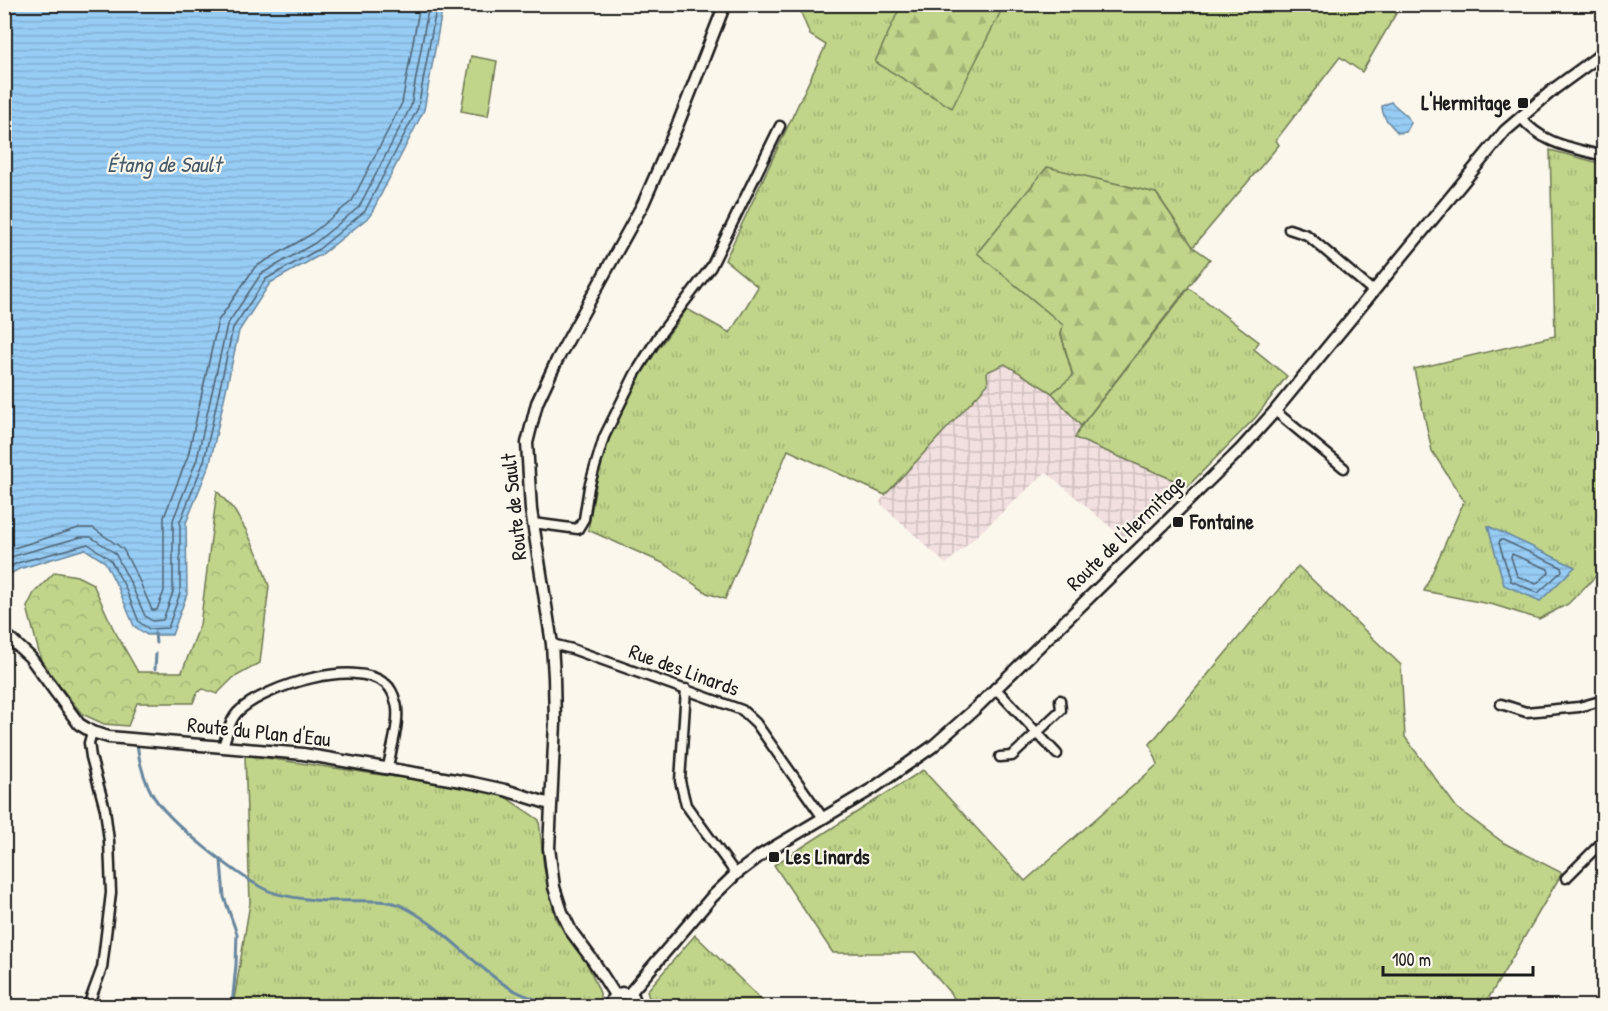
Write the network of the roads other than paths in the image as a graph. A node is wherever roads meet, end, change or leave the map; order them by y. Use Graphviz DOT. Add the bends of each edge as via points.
graph roads {
  1 [pos="725,4"];
  2 [pos="1604,51"];
  3 [pos="1520,117"];
  4 [pos="780,126"];
  5 [pos="1604,156"];
  6 [pos="1289,229"];
  7 [pos="1373,291"];
  8 [pos="1275,411"];
  9 [pos="1344,468"];
  10 [pos="533,523"];
  11 [pos="4,633"];
  12 [pos="552,644"];
  13 [pos="995,688"];
  14 [pos="686,689"];
  15 [pos="1060,700"];
  16 [pos="1604,700"];
  17 [pos="1502,704"];
  18 [pos="92,732"];
  19 [pos="1037,732"];
  20 [pos="223,747"];
  21 [pos="1057,754"];
  22 [pos="1000,757"];
  23 [pos="388,767"];
  24 [pos="550,804"];
  25 [pos="823,818"];
  26 [pos="1604,840"];
  27 [pos="736,874"];
  28 [pos="1566,878"];
  29 [pos="629,993"];
  30 [pos="615,995"];
  31 [pos="88,1006"];
  32 [pos="610,1006"];
  33 [pos="637,1006"];
  1 -- 10 [label="street, Route de Sault" via="643,204 537,403 527,443"];
  2 -- 3 [label="street, Route de l'Hermitage"];
  3 -- 5 [label="street" via="1546,140"];
  3 -- 7 [label="street, Route de l'Hermitage" via="1483,156"];
  4 -- 10 [label="street" via="711,267 634,374 604,436 584,519 578,529"];
  6 -- 7 [label="street" via="1306,235"];
  7 -- 8 [label="street, Route de l'Hermitage"];
  8 -- 9 [label="street"];
  8 -- 13 [label="street, Route de l'Hermitage" via="1241,449"];
  10 -- 12 [label="street, Route de Sault"];
  11 -- 18 [label="street" via="42,671 80,724"];
  12 -- 14 [label="street, Rue des Linards"];
  12 -- 24 [label="street, Route de Sault" via="555,723"];
  13 -- 19 [label="street"];
  13 -- 25 [label="street, Route de l'Hermitage" via="932,747"];
  14 -- 25 [label="street, Rue des Linards" via="750,716"];
  14 -- 27 [label="street" via="681,793"];
  15 -- 19 [label="street" via="1060,710"];
  16 -- 17 [label="street" via="1555,710 1526,711"];
  18 -- 20 [label="street, Route du Plan d'Eau" via="109,737"];
  18 -- 31 [label="street" via="89,743 105,809 111,892 102,968"];
  19 -- 21 [label="street"];
  19 -- 22 [label="street" via="1012,756"];
  20 -- 23 [label="street, Route du Plan d'Eau"];
  20 -- 23 [label="street" via="238,711 264,693 340,673 366,675 387,684 397,702"];
  23 -- 24 [label="street, Route du Plan d'Eau" via="473,783"];
  24 -- 30 [label="street, Route de Sault" via="549,848 562,912"];
  25 -- 27 [label="street, Route de l'Hermitage"];
  26 -- 28 [label="street"];
  27 -- 29 [label="street, Route de l'Hermitage" via="711,897"];
  29 -- 30 [label="street"];
  29 -- 33 [label="street"];
  30 -- 32 [label="street"];
}
